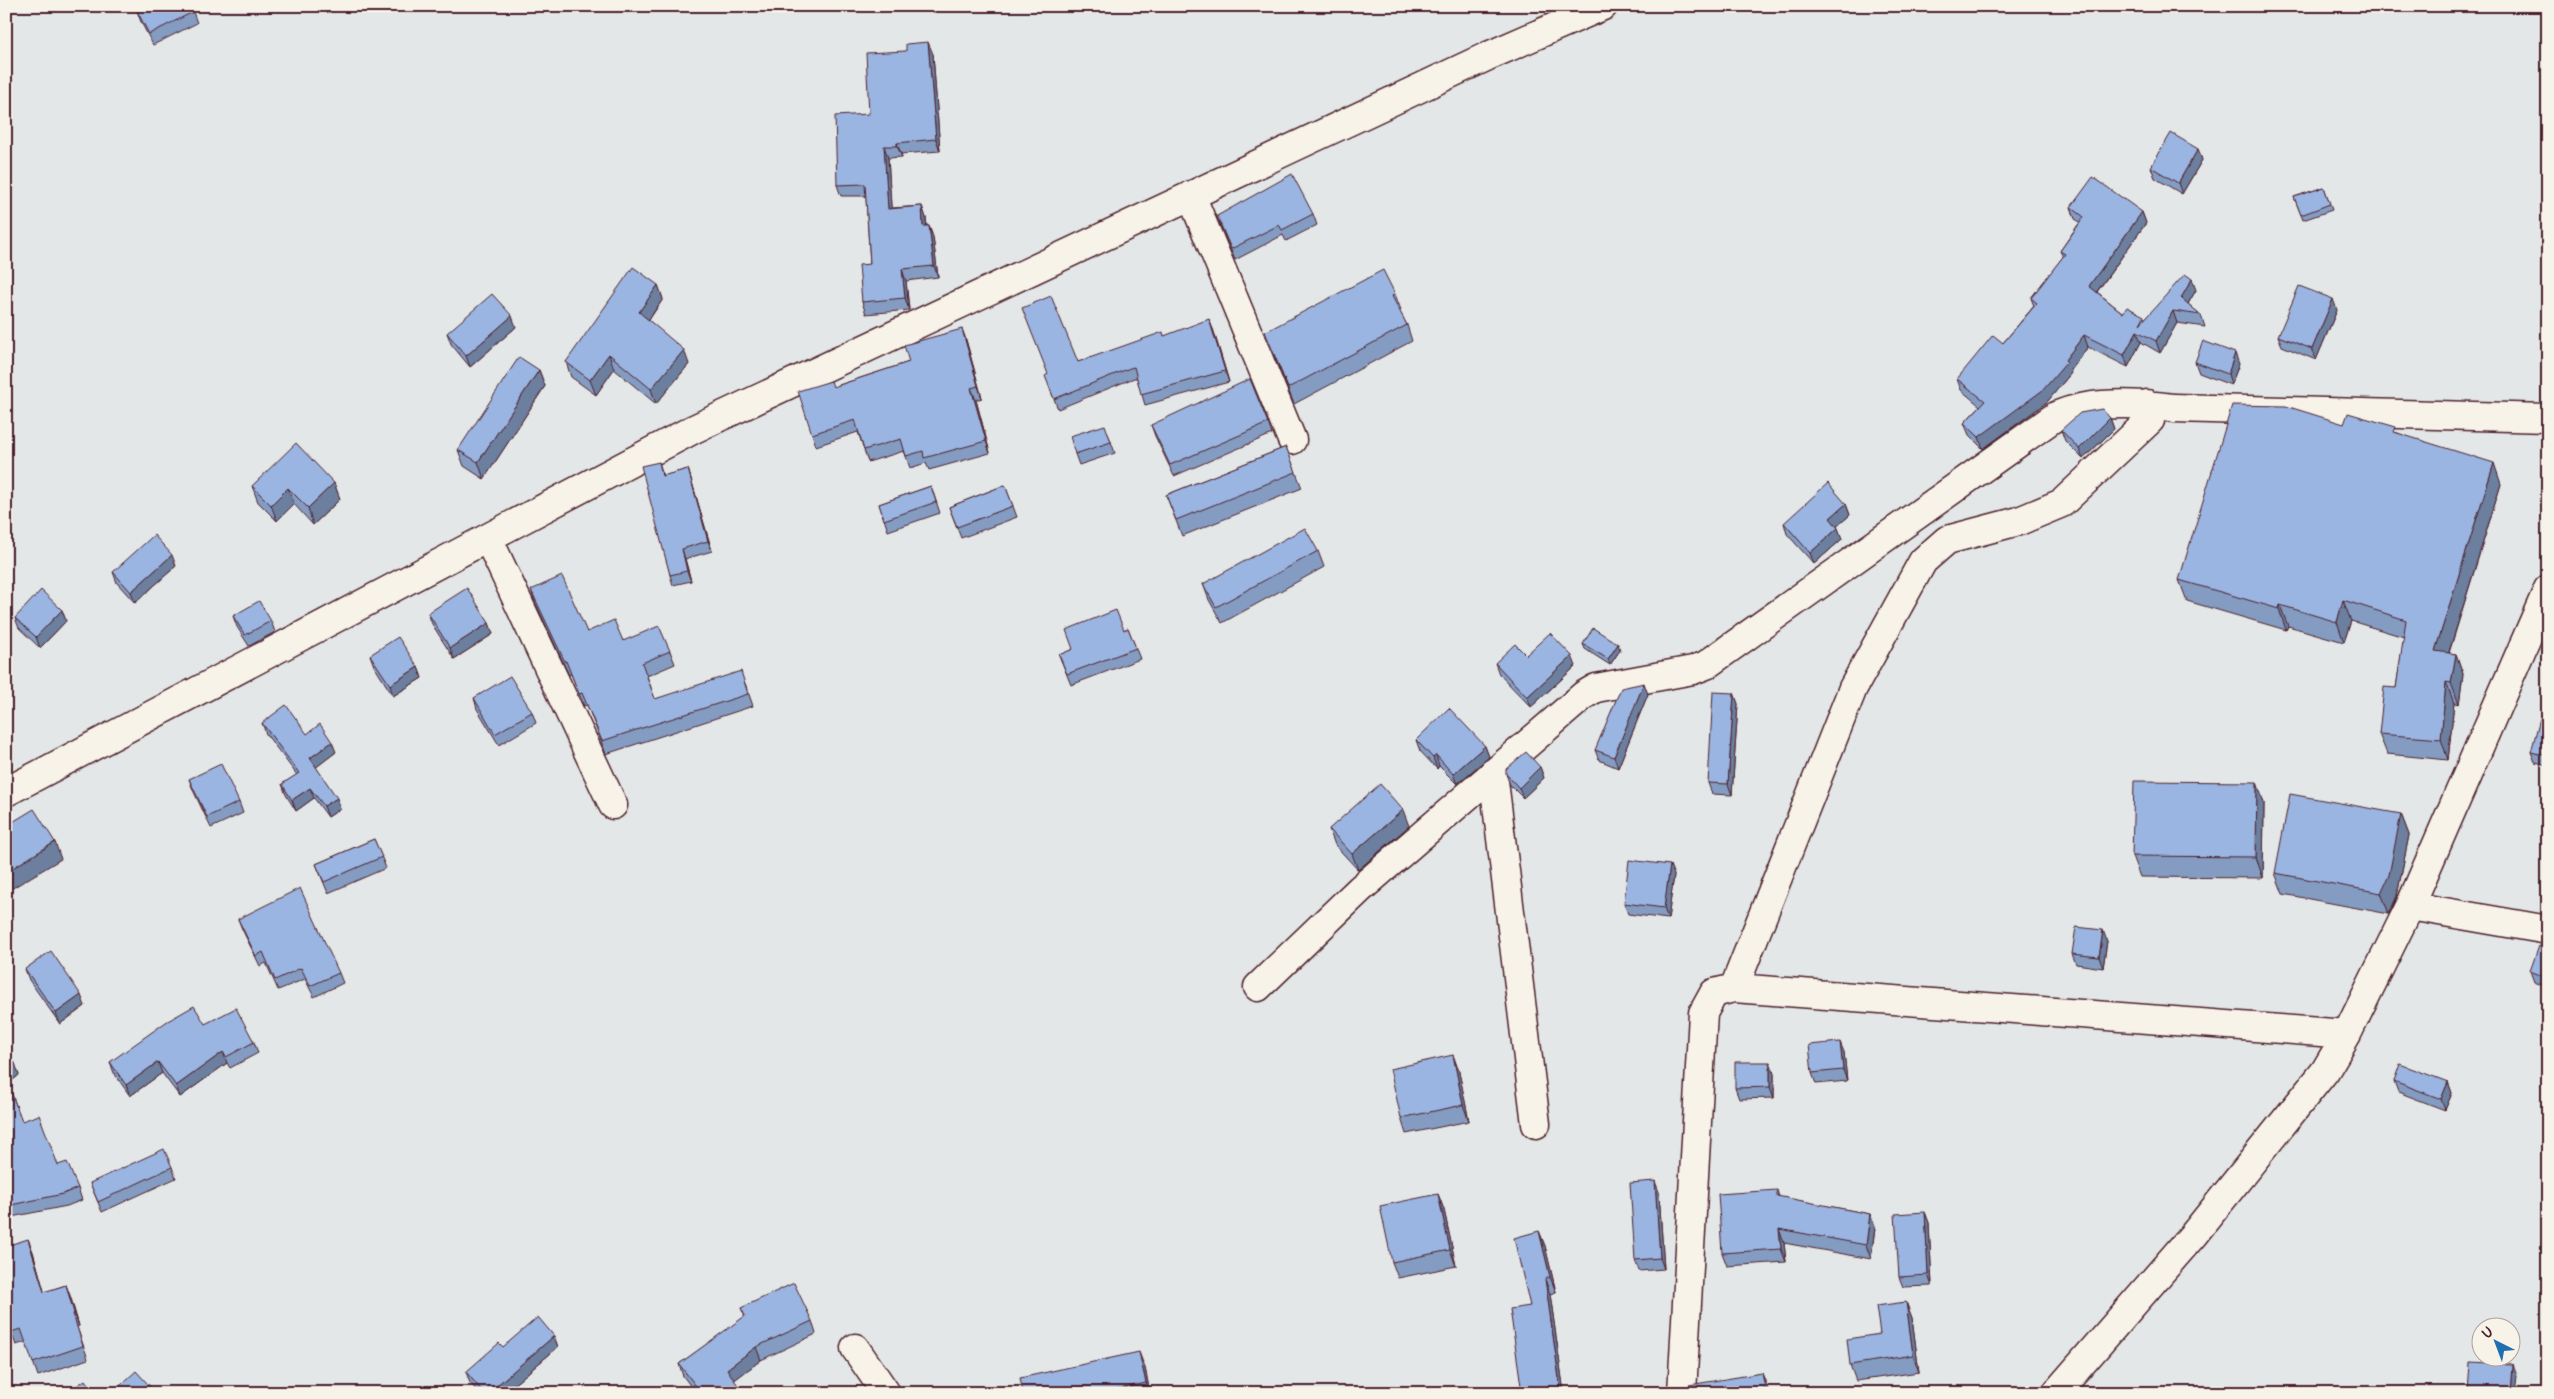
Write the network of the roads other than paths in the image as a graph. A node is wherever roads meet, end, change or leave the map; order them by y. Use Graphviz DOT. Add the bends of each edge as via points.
graph roads {
  1 [pos="1603,6"];
  2 [pos="1191,195"];
  3 [pos="2147,404"];
  4 [pos="2548,418"];
  5 [pos="1292,440"];
  6 [pos="488,538"];
  7 [pos="2548,589"];
  8 [pos="1493,773"];
  9 [pos="6,792"];
  10 [pos="613,805"];
  11 [pos="2410,906"];
  12 [pos="2548,930"];
  13 [pos="1258,987"];
  14 [pos="1734,988"];
  15 [pos="2347,1034"];
  16 [pos="1536,1124"];
  17 [pos="855,1348"];
  18 [pos="886,1393"];
  19 [pos="1682,1393"];
  20 [pos="2056,1393"];
  1 -- 2 [label="street" via="1479,60"];
  2 -- 5 [label="street"];
  2 -- 6 [label="street" via="694,429"];
  3 -- 4 [label="street" via="2174,408"];
  3 -- 8 [label="street" via="2085,407 2056,416 1706,665 1596,688 1570,706"];
  3 -- 14 [label="street" via="2150,420 2062,503 2019,521 1947,540 1923,561 1853,688"];
  6 -- 9 [label="street"];
  6 -- 10 [label="street"];
  7 -- 11 [label="street"];
  8 -- 13 [label="street" via="1360,889"];
  8 -- 16 [label="street"];
  11 -- 12 [label="street"];
  11 -- 15 [label="street"];
  14 -- 15 [label="street"];
  14 -- 19 [label="street" via="1714,993 1702,1013"];
  15 -- 20 [label="street" via="2325,1071 2194,1234"];
  17 -- 18 [label="street"];
}
